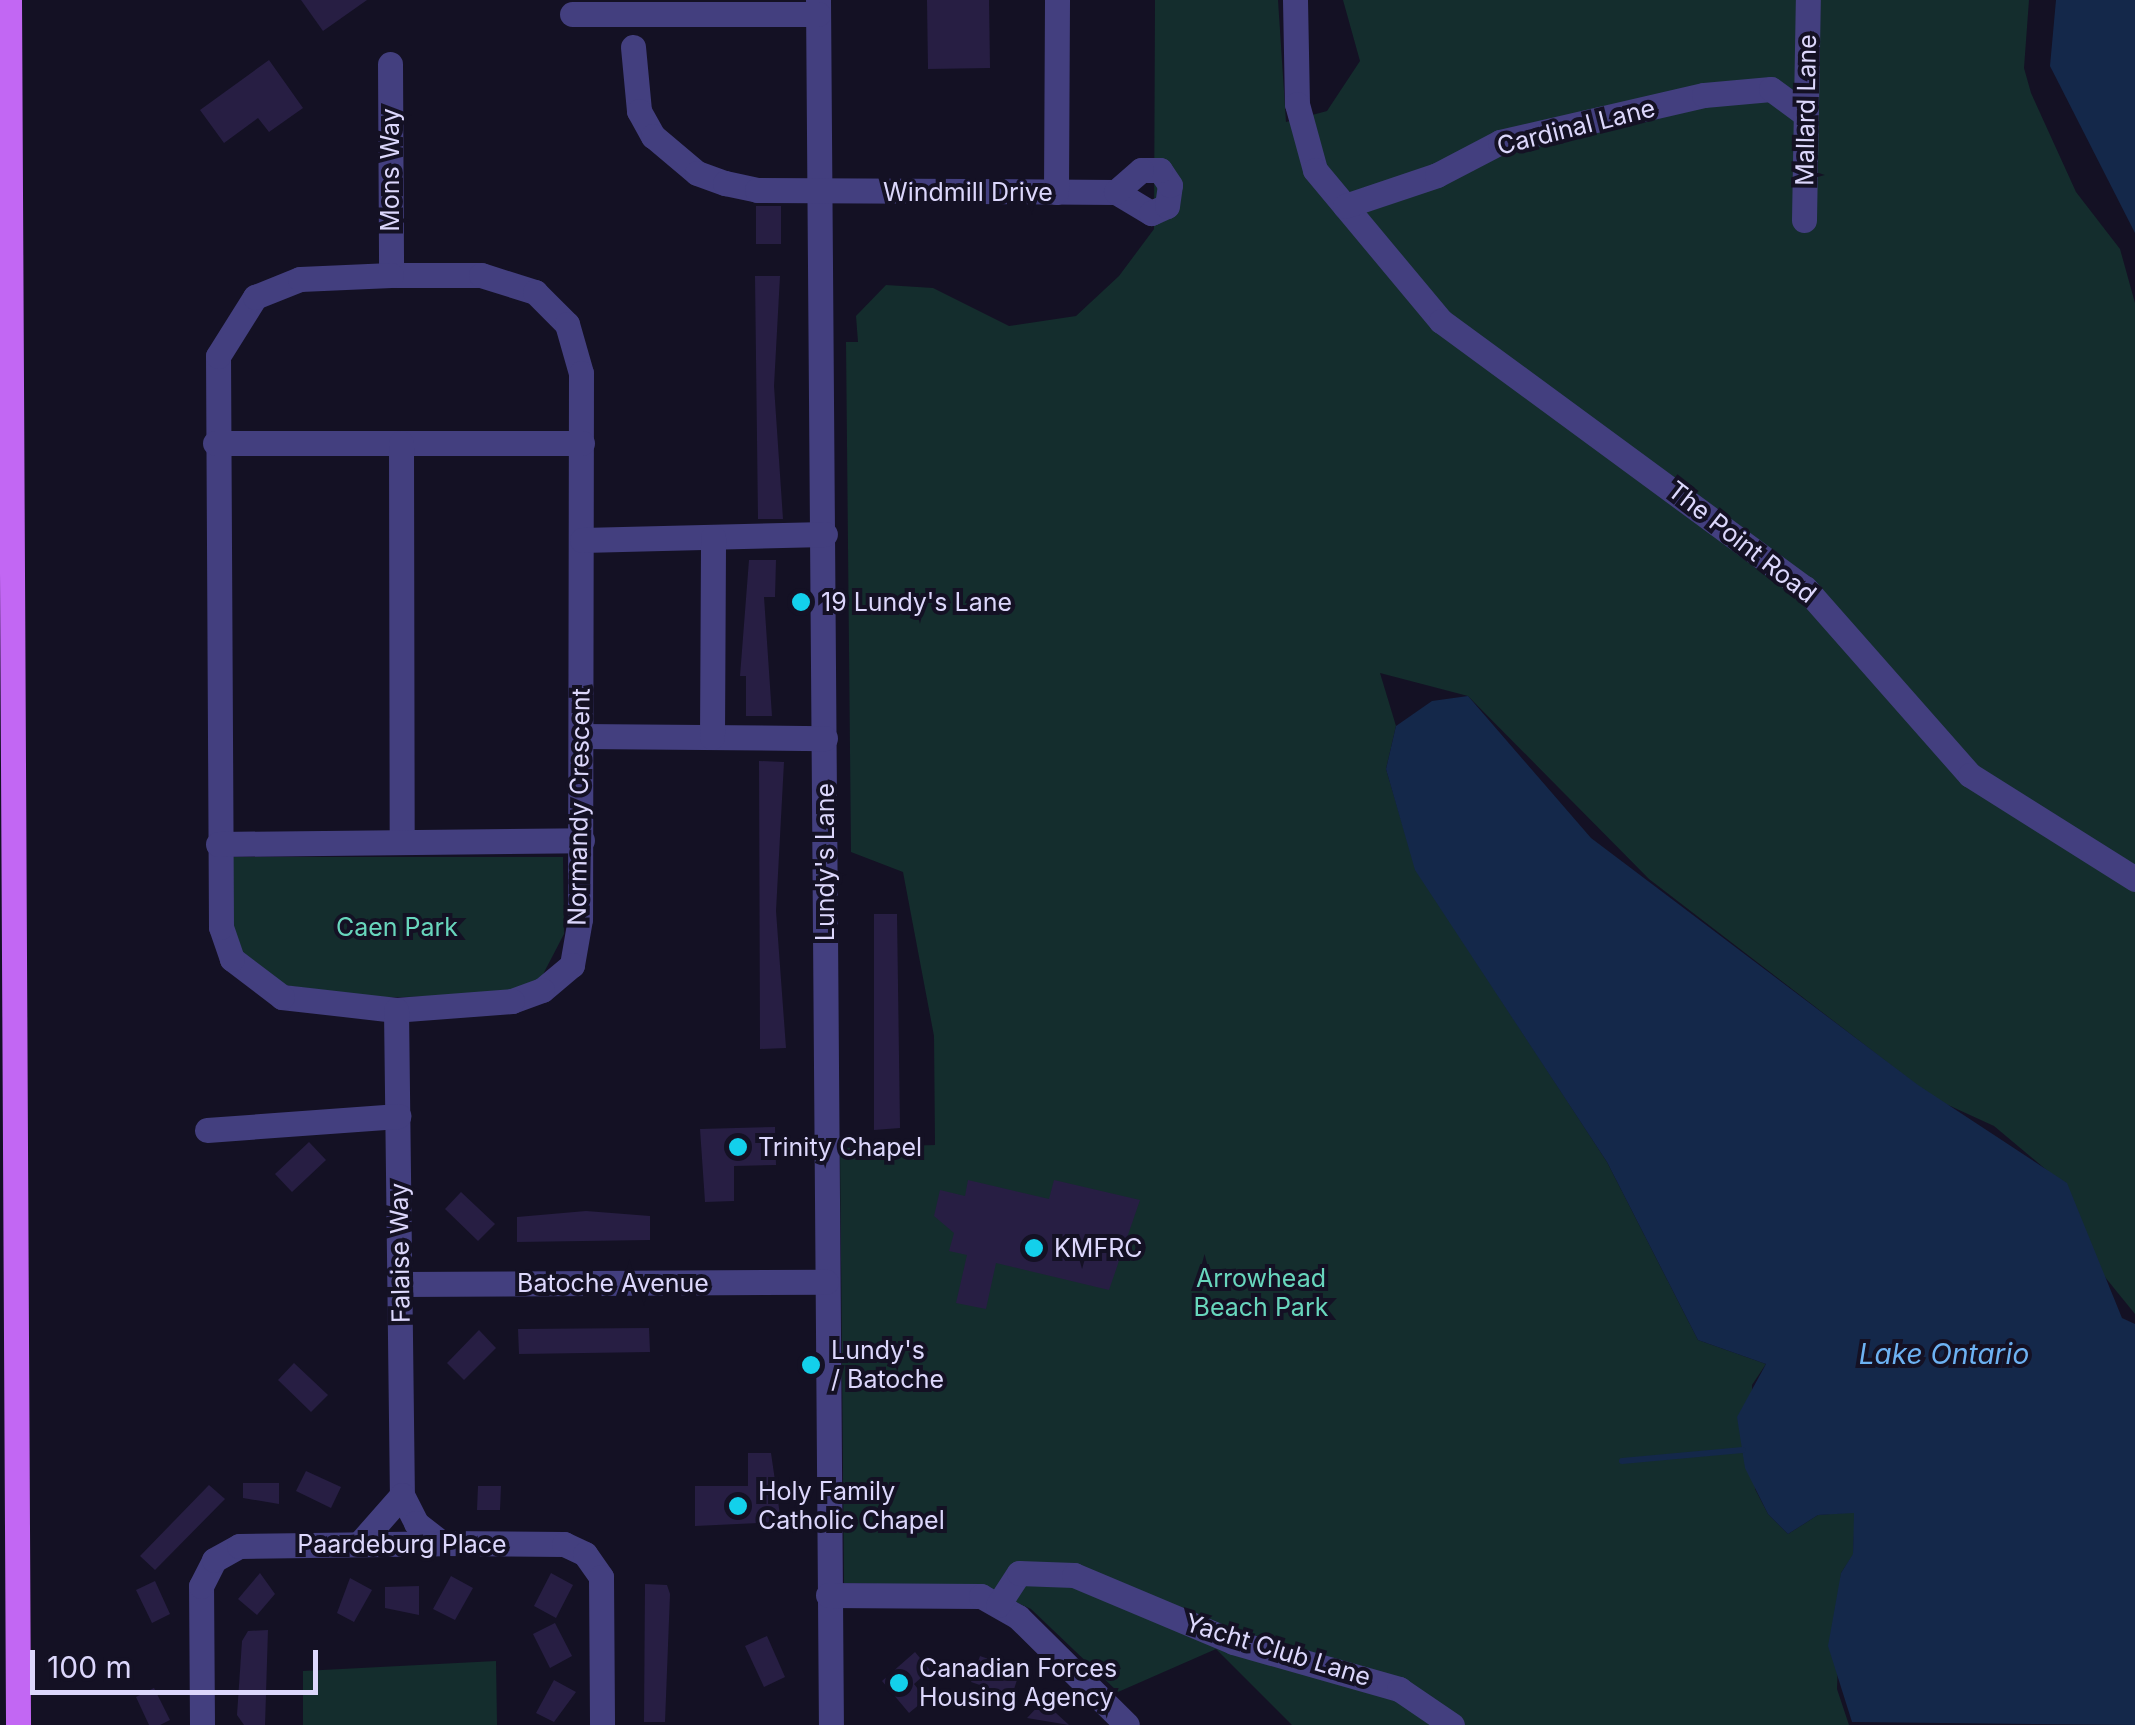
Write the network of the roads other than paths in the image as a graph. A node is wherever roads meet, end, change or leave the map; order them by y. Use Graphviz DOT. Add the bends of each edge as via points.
graph roads {
  1 [pos="10,0"];
  2 [pos="1057,0"];
  3 [pos="1295,0"];
  4 [pos="1808,0"];
  5 [pos="818,7"];
  6 [pos="572,14"];
  7 [pos="632,46"];
  8 [pos="1805,47"];
  9 [pos="390,64"];
  10 [pos="1758,89"];
  11 [pos="1805,114"];
  12 [pos="820,190"];
  13 [pos="1056,192"];
  14 [pos="1116,192"];
  15 [pos="1344,206"];
  16 [pos="1804,220"];
  17 [pos="390,275"];
  18 [pos="215,443"];
  19 [pos="401,443"];
  20 [pos="582,443"];
  21 [pos="826,534"];
  22 [pos="713,536"];
  23 [pos="582,540"];
  24 [pos="581,736"];
  25 [pos="712,737"];
  26 [pos="825,738"];
  27 [pos="582,840"];
  28 [pos="402,842"];
  29 [pos="218,844"];
  30 [pos="2135,880"];
  31 [pos="396,1010"];
  32 [pos="398,1116"];
  33 [pos="208,1130"];
  34 [pos="7,1265"];
  35 [pos="826,1282"];
  36 [pos="400,1284"];
  37 [pos="402,1496"];
  38 [pos="442,1543"];
  39 [pos="360,1544"];
  40 [pos="828,1595"];
  41 [pos="998,1605"];
  42 [pos="18,1725"];
  43 [pos="202,1725"];
  44 [pos="602,1725"];
  45 [pos="831,1725"];
  46 [pos="1127,1725"];
  47 [pos="1452,1725"];
  1 -- 34 [label="main road"];
  2 -- 13 [label="street"];
  3 -- 15 [label="street, The Point Road" via="1301,137"];
  4 -- 8 [label="street, Mallard Lane"];
  5 -- 6 [label="street"];
  5 -- 12 [label="street, Lundy's Lane"];
  7 -- 12 [label="street, Windmill Drive" via="639,112 673,156 697,173 757,190"];
  8 -- 10 [label="street"];
  8 -- 11 [label="street, Mallard Lane"];
  9 -- 17 [label="street, Mons Way"];
  10 -- 11 [label="street" via="1786,94"];
  10 -- 15 [label="street, Cardinal Lane" via="1500,142 1438,174"];
  11 -- 16 [label="street, Mallard Lane"];
  12 -- 13 [label="street, Windmill Drive"];
  12 -- 21 [label="street, Lundy's Lane"];
  13 -- 14 [label="street, Windmill Drive"];
  15 -- 30 [label="street, The Point Road" via="1442,321 1482,356 1636,458 1805,588 1970,775"];
  17 -- 18 [label="street, Normandy Crescent" via="300,279 255,297 218,356"];
  17 -- 20 [label="street, Normandy Crescent" via="481,275 536,292 567,324 581,374"];
  18 -- 19 [label="street"];
  18 -- 29 [label="street, Normandy Crescent"];
  19 -- 20 [label="street"];
  19 -- 28 [label="street"];
  20 -- 23 [label="street, Normandy Crescent"];
  21 -- 22 [label="street"];
  21 -- 26 [label="street, Lundy's Lane"];
  22 -- 23 [label="street"];
  22 -- 25 [label="street"];
  23 -- 24 [label="street, Normandy Crescent"];
  24 -- 25 [label="street"];
  24 -- 27 [label="street, Normandy Crescent"];
  25 -- 26 [label="street"];
  26 -- 35 [label="street, Lundy's Lane"];
  27 -- 28 [label="street"];
  27 -- 31 [label="street, Normandy Crescent" via="572,965 542,990 512,1001"];
  28 -- 29 [label="street"];
  29 -- 31 [label="street, Normandy Crescent" via="222,926 232,959 282,997"];
  31 -- 32 [label="street, Falaise Way"];
  32 -- 33 [label="street"];
  32 -- 36 [label="street, Falaise Way"];
  34 -- 42 [label="main road"];
  35 -- 36 [label="street, Batoche Avenue"];
  35 -- 40 [label="street, Lundy's Lane"];
  36 -- 37 [label="street, Falaise Way"];
  37 -- 38 [label="street" via="416,1523"];
  37 -- 39 [label="street"];
  38 -- 39 [label="street, Paardeburg Place"];
  38 -- 44 [label="street, Paardeburg Place" via="564,1544 585,1554 600,1577"];
  39 -- 43 [label="street, Paardeburg Place" via="240,1546 214,1560 201,1586"];
  40 -- 41 [label="street" via="981,1596"];
  40 -- 45 [label="street, Lundy's Lane"];
  41 -- 46 [label="street"];
  41 -- 47 [label="street, Yacht Club Lane" via="1019,1573 1055,1570 1233,1642 1368,1676"];
}
